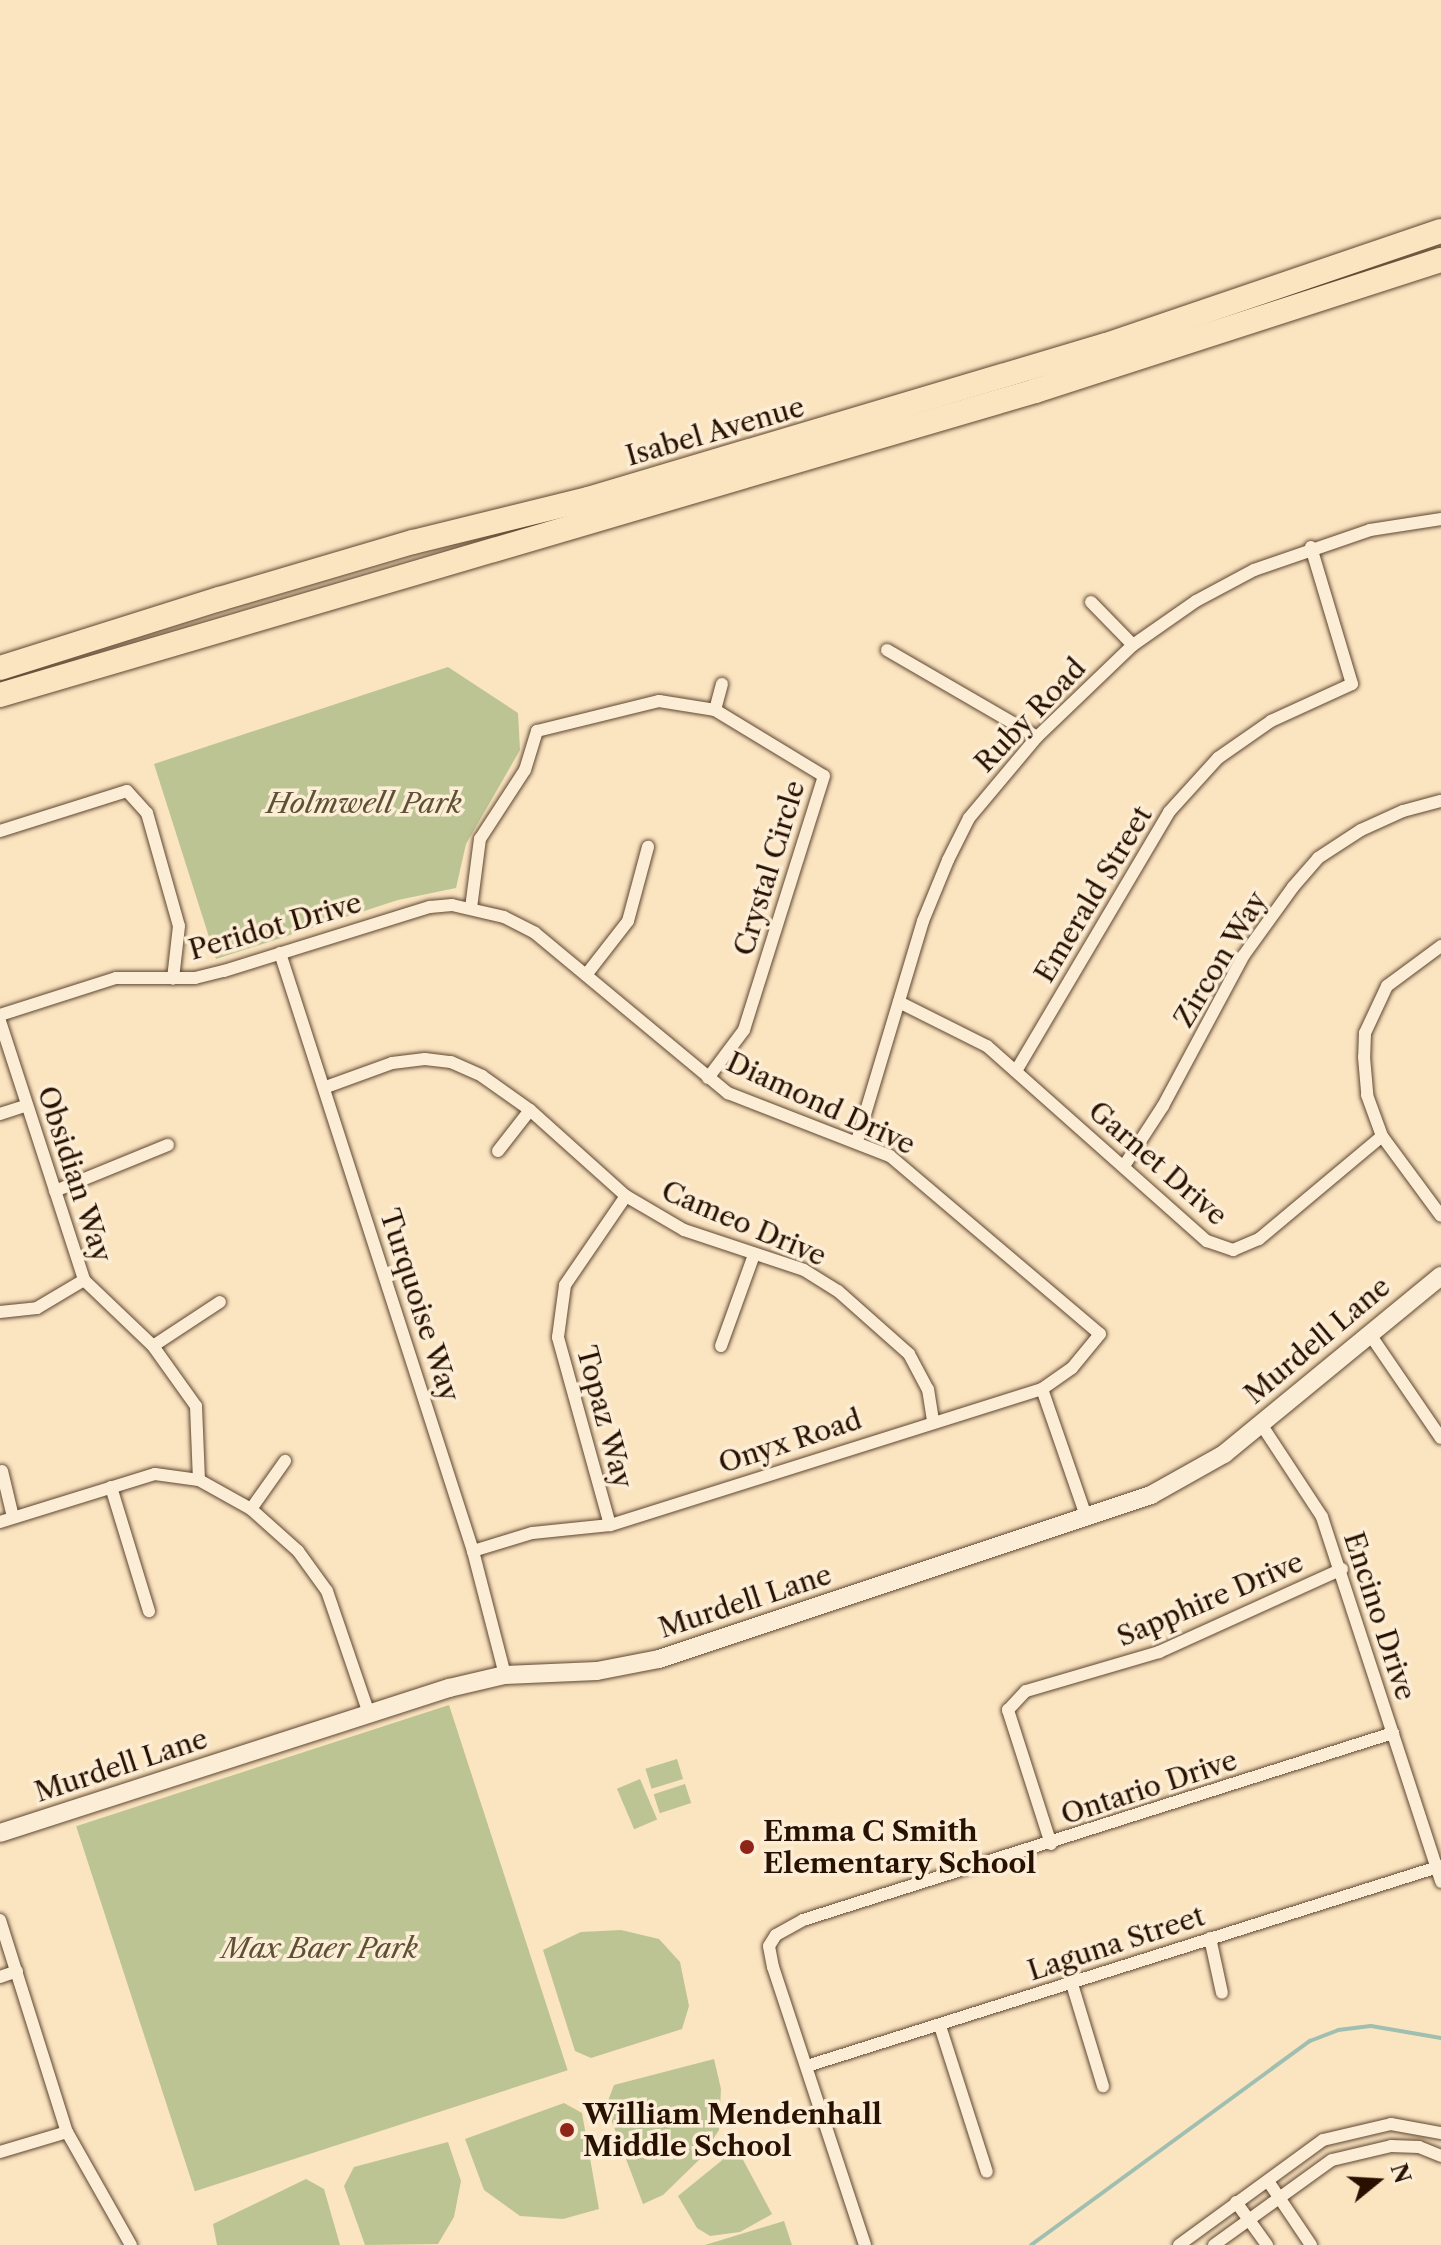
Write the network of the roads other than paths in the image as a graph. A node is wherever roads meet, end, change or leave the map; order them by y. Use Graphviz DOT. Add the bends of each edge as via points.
graph roads {
  1 [pos="1441,231"];
  2 [pos="1441,260"];
  3 [pos="1441,519"];
  4 [pos="1311,547"];
  5 [pos="1091,602"];
  6 [pos="1133,645"];
  7 [pos="887,650"];
  8 [pos="0,668"];
  9 [pos="722,684"];
  10 [pos="0,695"];
  11 [pos="715,710"];
  12 [pos="1037,737"];
  13 [pos="1441,801"];
  14 [pos="0,831"];
  15 [pos="648,847"];
  16 [pos="471,908"];
  17 [pos="1441,946"];
  18 [pos="280,953"];
  19 [pos="586,975"];
  20 [pos="173,979"];
  21 [pos="899,1002"];
  22 [pos="0,1015"];
  23 [pos="0,1021"];
  24 [pos="1016,1071"];
  25 [pos="708,1078"];
  26 [pos="326,1087"];
  27 [pos="27,1105"];
  28 [pos="530,1110"];
  29 [pos="0,1114"];
  30 [pos="1382,1136"];
  31 [pos="857,1141"];
  32 [pos="168,1145"];
  33 [pos="498,1151"];
  34 [pos="1124,1166"];
  35 [pos="55,1191"];
  36 [pos="626,1196"];
  37 [pos="1441,1216"];
  38 [pos="754,1255"];
  39 [pos="1441,1276"];
  40 [pos="84,1280"];
  41 [pos="220,1302"];
  42 [pos="0,1312"];
  43 [pos="1369,1333"];
  44 [pos="1100,1334"];
  45 [pos="153,1346"];
  46 [pos="721,1346"];
  47 [pos="1042,1389"];
  48 [pos="933,1419"];
  49 [pos="1261,1424"];
  50 [pos="1441,1438"];
  51 [pos="285,1461"];
  52 [pos="2,1471"];
  53 [pos="199,1480"];
  54 [pos="111,1487"];
  55 [pos="251,1509"];
  56 [pos="6,1519"];
  57 [pos="1087,1519"];
  58 [pos="610,1525"];
  59 [pos="473,1551"];
  60 [pos="1342,1569"];
  61 [pos="149,1611"];
  62 [pos="505,1675"];
  63 [pos="369,1714"];
  64 [pos="1393,1733"];
  65 [pos="0,1833"];
  66 [pos="1051,1844"];
  67 [pos="1438,1867"];
  68 [pos="1441,1882"];
  69 [pos="0,1920"];
  70 [pos="1210,1938"];
  71 [pos="17,1971"];
  72 [pos="0,1977"];
  73 [pos="1072,1984"];
  74 [pos="1222,1993"];
  75 [pos="940,2026"];
  76 [pos="807,2066"];
  77 [pos="1103,2086"];
  78 [pos="67,2132"];
  79 [pos="1441,2133"];
  80 [pos="0,2152"];
  81 [pos="1441,2156"];
  82 [pos="987,2172"];
  83 [pos="1268,2181"];
  84 [pos="1280,2198"];
  85 [pos="1236,2202"];
  86 [pos="1248,2219"];
  87 [pos="131,2245"];
  88 [pos="865,2245"];
  89 [pos="1179,2245"];
  90 [pos="1214,2245"];
  91 [pos="1267,2245"];
  92 [pos="1311,2245"];
  1 -- 8 [label="highway, Isabel Avenue" via="1106,345 588,499 368,555"];
  2 -- 10 [label="highway, Isabel Avenue" via="1035,391"];
  3 -- 4 [label="street, Ruby Road" via="1370,530"];
  4 -- 6 [label="street, Ruby Road" via="1196,601"];
  4 -- 24 [label="street, Emerald Street" via="1352,684 1271,721 1218,758 1169,812"];
  5 -- 6 [label="street"];
  6 -- 12 [label="street, Ruby Road"];
  7 -- 12 [label="street"];
  9 -- 11 [label="street"];
  11 -- 16 [label="street, Crystal Circle" via="659,701 537,731 525,770 480,839"];
  11 -- 25 [label="street, Crystal Circle" via="824,776 744,1030"];
  12 -- 21 [label="street, Ruby Road" via="969,818 923,921"];
  13 -- 34 [label="street, Zircon Way" via="1361,830 1318,858 1244,955 1163,1106"];
  14 -- 20 [label="street" via="127,791 147,813 179,926"];
  15 -- 19 [label="street" via="628,921"];
  16 -- 18 [label="street, Peridot Drive" via="452,905 398,914"];
  16 -- 19 [label="street, Diamond Drive" via="535,933"];
  17 -- 30 [label="street" via="1387,986 1365,1033 1367,1095"];
  18 -- 20 [label="street, Peridot Drive" via="224,971"];
  18 -- 26 [label="street, Turquoise Way"];
  19 -- 25 [label="street, Diamond Drive"];
  20 -- 22 [label="street, Peridot Drive" via="116,978"];
  21 -- 24 [label="street, Garnet Drive" via="970,1034"];
  21 -- 31 [label="street, Ruby Road"];
  23 -- 27 [label="street, Obsidian Way"];
  24 -- 34 [label="street, Garnet Drive"];
  25 -- 31 [label="street, Diamond Drive" via="759,1106"];
  26 -- 28 [label="street, Cameo Drive" via="392,1063 451,1062 482,1076"];
  26 -- 59 [label="street, Turquoise Way"];
  27 -- 29 [label="street"];
  27 -- 35 [label="street, Obsidian Way"];
  28 -- 33 [label="street"];
  28 -- 36 [label="street, Cameo Drive"];
  30 -- 34 [label="street, Garnet Drive" via="1259,1239 1233,1250 1207,1241"];
  30 -- 37 [label="street"];
  31 -- 44 [label="street, Diamond Drive" via="924,1180"];
  32 -- 35 [label="street"];
  35 -- 40 [label="street, Obsidian Way"];
  36 -- 38 [label="street, Cameo Drive" via="684,1230"];
  36 -- 58 [label="street, Topaz Way" via="565,1285 558,1337"];
  38 -- 46 [label="street"];
  38 -- 48 [label="street, Cameo Drive" via="804,1270 838,1291 889,1336 919,1369"];
  39 -- 43 [label="street, Murdell Lane"];
  40 -- 42 [label="street" via="37,1308"];
  40 -- 45 [label="street, Obsidian Way"];
  41 -- 45 [label="street"];
  43 -- 49 [label="street, Murdell Lane"];
  43 -- 50 [label="street"];
  44 -- 47 [label="street, Onyx Road" via="1072,1368"];
  45 -- 53 [label="street, Obsidian Way" via="196,1406"];
  47 -- 48 [label="street, Onyx Road"];
  47 -- 57 [label="street"];
  48 -- 58 [label="street, Onyx Road"];
  49 -- 57 [label="street, Murdell Lane" via="1185,1477"];
  49 -- 60 [label="street, Encino Drive" via="1306,1486"];
  51 -- 55 [label="street"];
  52 -- 56 [label="street"];
  53 -- 54 [label="street" via="155,1474"];
  53 -- 55 [label="street"];
  54 -- 56 [label="street"];
  54 -- 61 [label="street"];
  55 -- 63 [label="street" via="298,1551 327,1591"];
  57 -- 62 [label="street, Murdell Lane" via="649,1661 597,1671"];
  58 -- 59 [label="street, Onyx Road" via="532,1533"];
  59 -- 62 [label="street, Turquoise Way"];
  60 -- 64 [label="street, Encino Drive"];
  60 -- 66 [label="street, Sapphire Drive" via="1159,1652 1026,1691 1008,1710"];
  62 -- 63 [label="street, Murdell Lane"];
  63 -- 65 [label="street, Murdell Lane"];
  64 -- 66 [label="street, Ontario Drive"];
  64 -- 67 [label="street, Encino Drive"];
  66 -- 76 [label="street, Ontario Drive" via="803,1920 776,1935 769,1946 773,1967"];
  67 -- 68 [label="street, Encino Drive"];
  67 -- 70 [label="street, Laguna Street"];
  69 -- 71 [label="street"];
  70 -- 73 [label="street, Laguna Street"];
  70 -- 74 [label="street"];
  71 -- 72 [label="street"];
  71 -- 78 [label="street"];
  73 -- 75 [label="street, Laguna Street"];
  73 -- 77 [label="street"];
  75 -- 76 [label="street, Laguna Street"];
  75 -- 82 [label="street"];
  76 -- 88 [label="street, Ontario Drive"];
  78 -- 80 [label="street"];
  78 -- 87 [label="street"];
  79 -- 83 [label="street" via="1391,2124 1323,2140"];
  81 -- 84 [label="street" via="1419,2147 1391,2146 1332,2160"];
  83 -- 84 [label="street"];
  83 -- 85 [label="street"];
  84 -- 86 [label="street"];
  84 -- 92 [label="street"];
  85 -- 86 [label="street"];
  85 -- 89 [label="street"];
  86 -- 90 [label="street"];
  86 -- 91 [label="street"];
}
